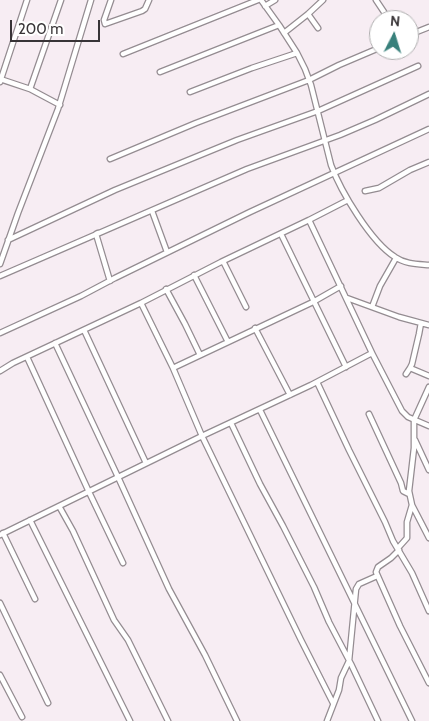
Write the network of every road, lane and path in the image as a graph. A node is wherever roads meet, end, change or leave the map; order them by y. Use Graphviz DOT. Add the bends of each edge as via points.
graph roads {
  1 [pos="27,0"];
  2 [pos="61,0"];
  3 [pos="91,0"];
  4 [pos="111,0"];
  5 [pos="149,0"];
  6 [pos="260,0"];
  7 [pos="274,0"];
  8 [pos="323,0"];
  9 [pos="265,6"];
  10 [pos="308,14"];
  11 [pos="279,25"];
  12 [pos="318,28"];
  13 [pos="284,33"];
  14 [pos="369,52"];
  15 [pos="297,53"];
  16 [pos="123,54"];
  17 [pos="418,66"];
  18 [pos="160,72"];
  19 [pos="0,80"];
  20 [pos="309,80"];
  21 [pos="30,89"];
  22 [pos="190,92"];
  23 [pos="429,94"];
  24 [pos="60,105"];
  25 [pos="318,112"];
  26 [pos="429,129"];
  27 [pos="325,141"];
  28 [pos="110,158"];
  29 [pos="429,162"];
  30 [pos="334,172"];
  31 [pos="206,187"];
  32 [pos="365,191"];
  33 [pos="348,200"];
  34 [pos="152,211"];
  35 [pos="309,220"];
  36 [pos="96,234"];
  37 [pos="281,234"];
  38 [pos="8,240"];
  39 [pos="167,252"];
  40 [pos="396,258"];
  41 [pos="223,261"];
  42 [pos="0,264"];
  43 [pos="429,265"];
  44 [pos="194,275"];
  45 [pos="0,276"];
  46 [pos="110,281"];
  47 [pos="341,286"];
  48 [pos="166,290"];
  49 [pos="347,298"];
  50 [pos="313,302"];
  51 [pos="140,303"];
  52 [pos="246,307"];
  53 [pos="372,307"];
  54 [pos="421,323"];
  55 [pos="429,325"];
  56 [pos="256,328"];
  57 [pos="84,330"];
  58 [pos="0,334"];
  59 [pos="228,342"];
  60 [pos="54,343"];
  61 [pos="372,353"];
  62 [pos="200,355"];
  63 [pos="26,357"];
  64 [pos="346,367"];
  65 [pos="173,368"];
  66 [pos="410,368"];
  67 [pos="0,371"];
  68 [pos="406,374"];
  69 [pos="429,376"];
  70 [pos="317,382"];
  71 [pos="429,387"];
  72 [pos="290,395"];
  73 [pos="260,410"];
  74 [pos="369,414"];
  75 [pos="414,420"];
  76 [pos="232,422"];
  77 [pos="429,426"];
  78 [pos="202,436"];
  79 [pos="414,439"];
  80 [pos="146,463"];
  81 [pos="429,470"];
  82 [pos="118,477"];
  83 [pos="89,492"];
  84 [pos="408,494"];
  85 [pos="412,505"];
  86 [pos="59,506"];
  87 [pos="30,520"];
  88 [pos="1,534"];
  89 [pos="429,538"];
  90 [pos="398,549"];
  91 [pos="123,563"];
  92 [pos="377,576"];
  93 [pos="35,599"];
  94 [pos="354,602"];
  95 [pos="0,603"];
  96 [pos="429,611"];
  97 [pos="349,661"];
  98 [pos="0,675"];
  99 [pos="429,683"];
  100 [pos="48,703"];
  101 [pos="333,703"];
  102 [pos="22,717"];
  103 [pos="130,721"];
  104 [pos="168,721"];
  105 [pos="236,721"];
  106 [pos="327,721"];
  107 [pos="378,721"];
  108 [pos="412,721"];
  1 -- 19 [label="street"];
  2 -- 21 [label="street"];
  3 -- 24 [label="street"];
  4 -- 5 [label="street" via="105,24 142,11"];
  6 -- 9 [label="street"];
  6 -- 16 [label="street"];
  7 -- 9 [label="street"];
  8 -- 10 [label="street"];
  9 -- 11 [label="street"];
  10 -- 12 [label="street"];
  10 -- 13 [label="street"];
  11 -- 13 [label="street"];
  11 -- 18 [label="street"];
  13 -- 15 [label="street"];
  14 -- 20 [label="street"];
  15 -- 20 [label="street"];
  15 -- 22 [label="street"];
  17 -- 25 [label="street"];
  19 -- 21 [label="street"];
  20 -- 25 [label="street"];
  20 -- 28 [label="street"];
  21 -- 24 [label="street"];
  23 -- 27 [label="street"];
  24 -- 38 [label="street"];
  25 -- 27 [label="street"];
  25 -- 38 [label="street" via="237,140 115,190"];
  26 -- 30 [label="street"];
  27 -- 30 [label="street"];
  27 -- 36 [label="street" via="247,168"];
  29 -- 32 [label="street" via="379,188"];
  30 -- 33 [label="street"];
  30 -- 39 [label="street"];
  31 -- 34 [label="street"];
  33 -- 35 [label="street"];
  33 -- 40 [label="street" via="383,248"];
  34 -- 36 [label="street"];
  34 -- 39 [label="street"];
  35 -- 37 [label="street"];
  35 -- 47 [label="street"];
  36 -- 45 [label="street"];
  36 -- 46 [label="street"];
  37 -- 41 [label="street"];
  37 -- 50 [label="street"];
  38 -- 42 [label="street"];
  39 -- 46 [label="street"];
  40 -- 43 [label="street"];
  40 -- 53 [label="street"];
  41 -- 44 [label="street"];
  41 -- 52 [label="street"];
  44 -- 48 [label="street"];
  44 -- 59 [label="street"];
  46 -- 58 [label="street"];
  47 -- 49 [label="street"];
  47 -- 50 [label="street"];
  48 -- 51 [label="street"];
  48 -- 62 [label="street"];
  49 -- 53 [label="street"];
  49 -- 61 [label="street"];
  50 -- 56 [label="street"];
  50 -- 64 [label="street"];
  51 -- 57 [label="street"];
  51 -- 65 [label="street"];
  53 -- 54 [label="street"];
  54 -- 55 [label="street"];
  54 -- 66 [label="street"];
  56 -- 59 [label="street"];
  56 -- 72 [label="street"];
  57 -- 60 [label="street"];
  57 -- 80 [label="street"];
  59 -- 62 [label="street"];
  60 -- 63 [label="street"];
  60 -- 82 [label="street"];
  61 -- 64 [label="street"];
  61 -- 75 [label="street" via="398,406"];
  62 -- 65 [label="street"];
  63 -- 67 [label="street"];
  63 -- 83 [label="street"];
  64 -- 70 [label="street"];
  65 -- 78 [label="street"];
  66 -- 68 [label="street"];
  66 -- 69 [label="street"];
  70 -- 72 [label="street"];
  70 -- 90 [label="street"];
  71 -- 75 [label="street"];
  72 -- 73 [label="street"];
  73 -- 76 [label="street"];
  73 -- 94 [label="street"];
  74 -- 84 [label="street" via="403,491"];
  75 -- 77 [label="street"];
  75 -- 79 [label="street"];
  76 -- 78 [label="street"];
  76 -- 97 [label="street"];
  78 -- 80 [label="street"];
  78 -- 101 [label="street"];
  79 -- 81 [label="street"];
  79 -- 84 [label="street"];
  80 -- 82 [label="street"];
  82 -- 83 [label="street"];
  82 -- 105 [label="street" via="169,589"];
  83 -- 86 [label="street"];
  83 -- 91 [label="street"];
  84 -- 85 [label="street"];
  85 -- 89 [label="street"];
  85 -- 90 [label="street" via="407,538"];
  86 -- 87 [label="street"];
  86 -- 104 [label="street"];
  87 -- 88 [label="street"];
  87 -- 103 [label="street"];
  88 -- 93 [label="street"];
  90 -- 92 [label="street" via="378,567"];
  90 -- 96 [label="street"];
  92 -- 94 [label="street" via="359,584"];
  92 -- 99 [label="street"];
  94 -- 97 [label="street"];
  94 -- 108 [label="street"];
  95 -- 100 [label="street"];
  97 -- 101 [label="street"];
  97 -- 107 [label="street"];
  98 -- 102 [label="street"];
  101 -- 106 [label="street"];
}
